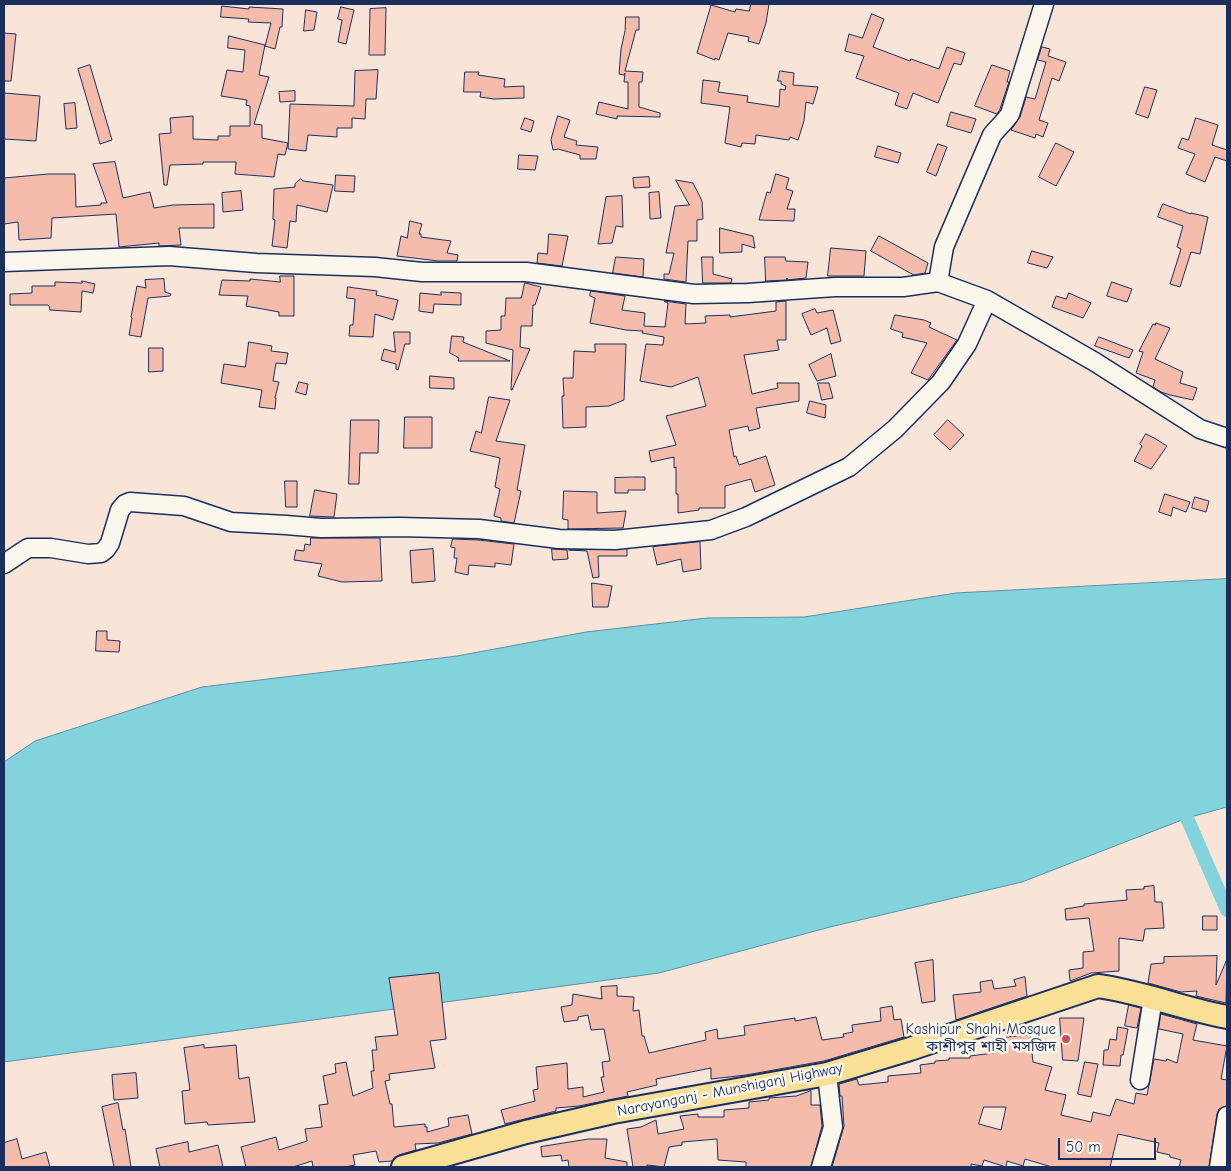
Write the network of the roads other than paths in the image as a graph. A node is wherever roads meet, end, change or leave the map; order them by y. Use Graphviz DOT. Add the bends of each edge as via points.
graph roads {
  1 [pos="1044,4"];
  2 [pos="4,262"];
  3 [pos="938,282"];
  4 [pos="987,300"];
  5 [pos="1227,438"];
  6 [pos="4,564"];
  7 [pos="1153,998"];
  8 [pos="1227,1017"];
  9 [pos="827,1074"];
  10 [pos="1140,1080"];
  11 [pos="1227,1116"];
  12 [pos="417,1165"];
  13 [pos="821,1167"];
  14 [pos="1219,1167"];
  1 -- 3 [label="street" via="1010,114 992,135 947,238"];
  2 -- 3 [label="street" via="169,256 422,272 526,272 694,294 903,287"];
  3 -- 4 [label="street"];
  4 -- 5 [label="street" via="1095,362 1200,429"];
  4 -- 6 [label="street" via="967,344 940,382 887,436 849,467 746,517 711,530 615,540 559,539 479,529 320,528 231,522 184,506 130,502 120,510 110,543 101,553 28,548"];
  7 -- 8 [label="main road, Narayanganj - Munshiganj Highway"];
  7 -- 9 [label="main road, Narayanganj - Munshiganj Highway" via="1098,986"];
  7 -- 10 [label="street"];
  9 -- 12 [label="main road, Narayanganj - Munshiganj Highway" via="613,1112 526,1132"];
  9 -- 13 [label="street" via="832,1130"];
  11 -- 14 [label="street"];
}
